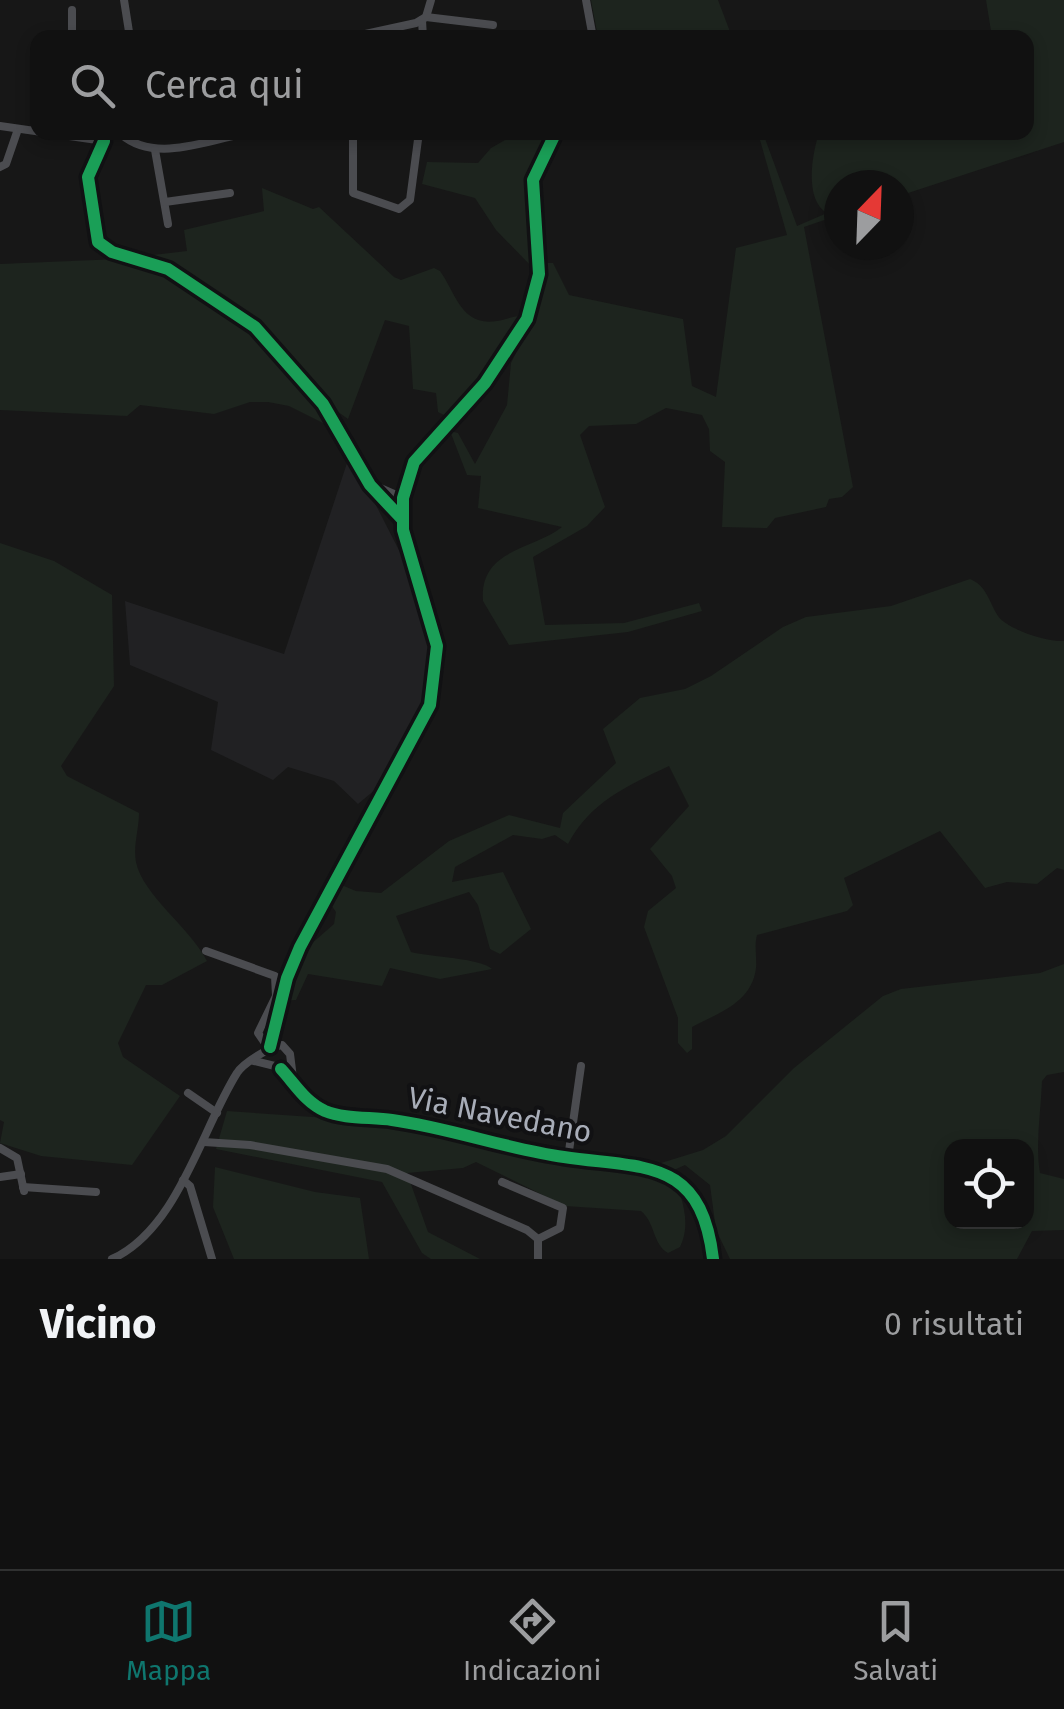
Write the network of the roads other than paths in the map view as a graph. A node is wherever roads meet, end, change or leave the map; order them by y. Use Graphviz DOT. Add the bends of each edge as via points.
graph roads {
  1 [pos="124,0"];
  2 [pos="431,0"];
  3 [pos="586,0"];
  4 [pos="72,10"];
  5 [pos="424,19"];
  6 [pos="493,25"];
  7 [pos="72,30"];
  8 [pos="129,30"];
  9 [pos="379,30"];
  10 [pos="424,30"];
  11 [pos="592,30"];
  12 [pos="0,126"];
  13 [pos="16,132"];
  14 [pos="30,132"];
  15 [pos="100,140"];
  16 [pos="136,140"];
  17 [pos="207,140"];
  18 [pos="353,140"];
  19 [pos="418,140"];
  20 [pos="552,140"];
  21 [pos="104,141"];
  22 [pos="155,150"];
  23 [pos="0,167"];
  24 [pos="230,193"];
  25 [pos="164,202"];
  26 [pos="168,224"];
  27 [pos="409,476"];
  28 [pos="368,482"];
  29 [pos="386,490"];
  30 [pos="403,498"];
  31 [pos="386,502"];
  32 [pos="402,518"];
  33 [pos="206,951"];
  34 [pos="279,1024"];
  35 [pos="282,1046"];
  36 [pos="269,1050"];
  37 [pos="254,1062"];
  38 [pos="268,1064"];
  39 [pos="285,1066"];
  40 [pos="581,1066"];
  41 [pos="188,1093"];
  42 [pos="217,1112"];
  43 [pos="204,1142"];
  44 [pos="0,1148"];
  45 [pos="568,1158"];
  46 [pos="20,1174"];
  47 [pos="0,1177"];
  48 [pos="184,1180"];
  49 [pos="502,1182"];
  50 [pos="96,1192"];
  51 [pos="538,1239"];
  52 [pos="124,1257"];
  53 [pos="112,1259"];
  54 [pos="212,1259"];
  55 [pos="538,1259"];
  56 [pos="714,1259"];
  1 -- 8 [label="street"];
  2 -- 5 [label="street"];
  3 -- 11 [label="street"];
  4 -- 7 [label="street"];
  5 -- 6 [label="street"];
  5 -- 9 [label="street"];
  5 -- 10 [label="street"];
  12 -- 13 [label="street"];
  13 -- 14 [label="street"];
  13 -- 23 [label="street"];
  15 -- 21 [label="street"];
  16 -- 22 [label="street"];
  17 -- 22 [label="street"];
  18 -- 19 [label="street" via="353,193 395,209 410,200"];
  20 -- 27 [label="street" via="533,180 537,290 527,320 501,363"];
  21 -- 28 [label="street" via="88,177 98,242 168,269 255,327 323,404"];
  22 -- 25 [label="street"];
  24 -- 25 [label="street"];
  25 -- 26 [label="street"];
  27 -- 29 [label="street"];
  27 -- 30 [label="street"];
  28 -- 29 [label="street"];
  28 -- 31 [label="street"];
  29 -- 30 [label="street"];
  30 -- 31 [label="street"];
  30 -- 32 [label="street"];
  31 -- 32 [label="street"];
  32 -- 34 [label="street" via="437,646 430,705 300,947"];
  33 -- 36 [label="street" via="275,976 276,996 258,1033"];
  34 -- 35 [label="street"];
  34 -- 36 [label="street"];
  35 -- 36 [label="street"];
  35 -- 39 [label="street" via="290,1054"];
  36 -- 37 [label="street"];
  36 -- 38 [label="street"];
  37 -- 38 [label="street"];
  37 -- 42 [label="street" via="238,1071"];
  38 -- 39 [label="street"];
  39 -- 45 [label="street, Via Navedano" via="307,1100 328,1112"];
  40 -- 45 [label="street"];
  41 -- 42 [label="street"];
  42 -- 43 [label="street"];
  43 -- 48 [label="street"];
  43 -- 51 [label="street" via="388,1168"];
  44 -- 46 [label="street" via="14,1153"];
  45 -- 56 [label="street, Via Navedano" via="638,1163 669,1174 700,1210"];
  46 -- 47 [label="street"];
  46 -- 50 [label="street" via="23,1190"];
  48 -- 52 [label="street"];
  48 -- 54 [label="street"];
  49 -- 51 [label="street" via="563,1208 560,1228"];
  51 -- 55 [label="street"];
  52 -- 53 [label="street"];
}
